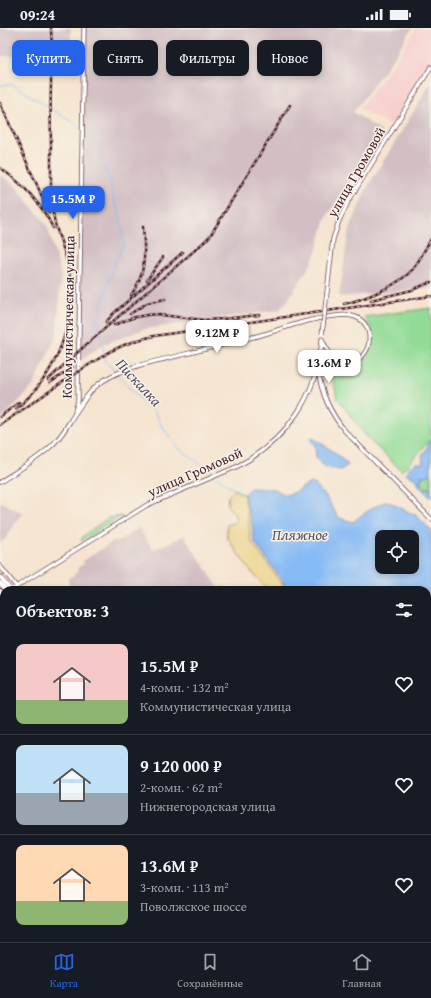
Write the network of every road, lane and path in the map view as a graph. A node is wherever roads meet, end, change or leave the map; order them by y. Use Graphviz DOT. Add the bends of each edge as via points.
graph roads {
  1 [pos="84,28"];
  2 [pos="431,67"];
  3 [pos="322,339"];
  4 [pos="317,369"];
  5 [pos="74,414"];
  6 [pos="0,482"];
  7 [pos="431,519"];
  8 [pos="0,566"];
  9 [pos="0,577"];
  10 [pos="8,586"];
  11 [pos="15,586"];
  12 [pos="20,586"];
  1 -- 5 [label="main road, Коммунистическая улица" via="78,401"];
  2 -- 3 [label="main road, улица Громовой, bridge" via="348,202 339,221 333,239"];
  3 -- 4 [label="main road, улица Громовой"];
  3 -- 5 [label="main road" via="330,354 343,362 362,357 369,344 366,326 353,316 338,315 302,322 121,371 102,382 87,396"];
  4 -- 7 [label="main road" via="327,404 335,418"];
  4 -- 12 [label="main road, улица Громовой" via="302,406 290,424 260,453 236,468 147,506"];
  5 -- 6 [label="main road" via="63,433 50,447"];
  8 -- 11 [label="main road"];
  9 -- 10 [label="main road"];
}
